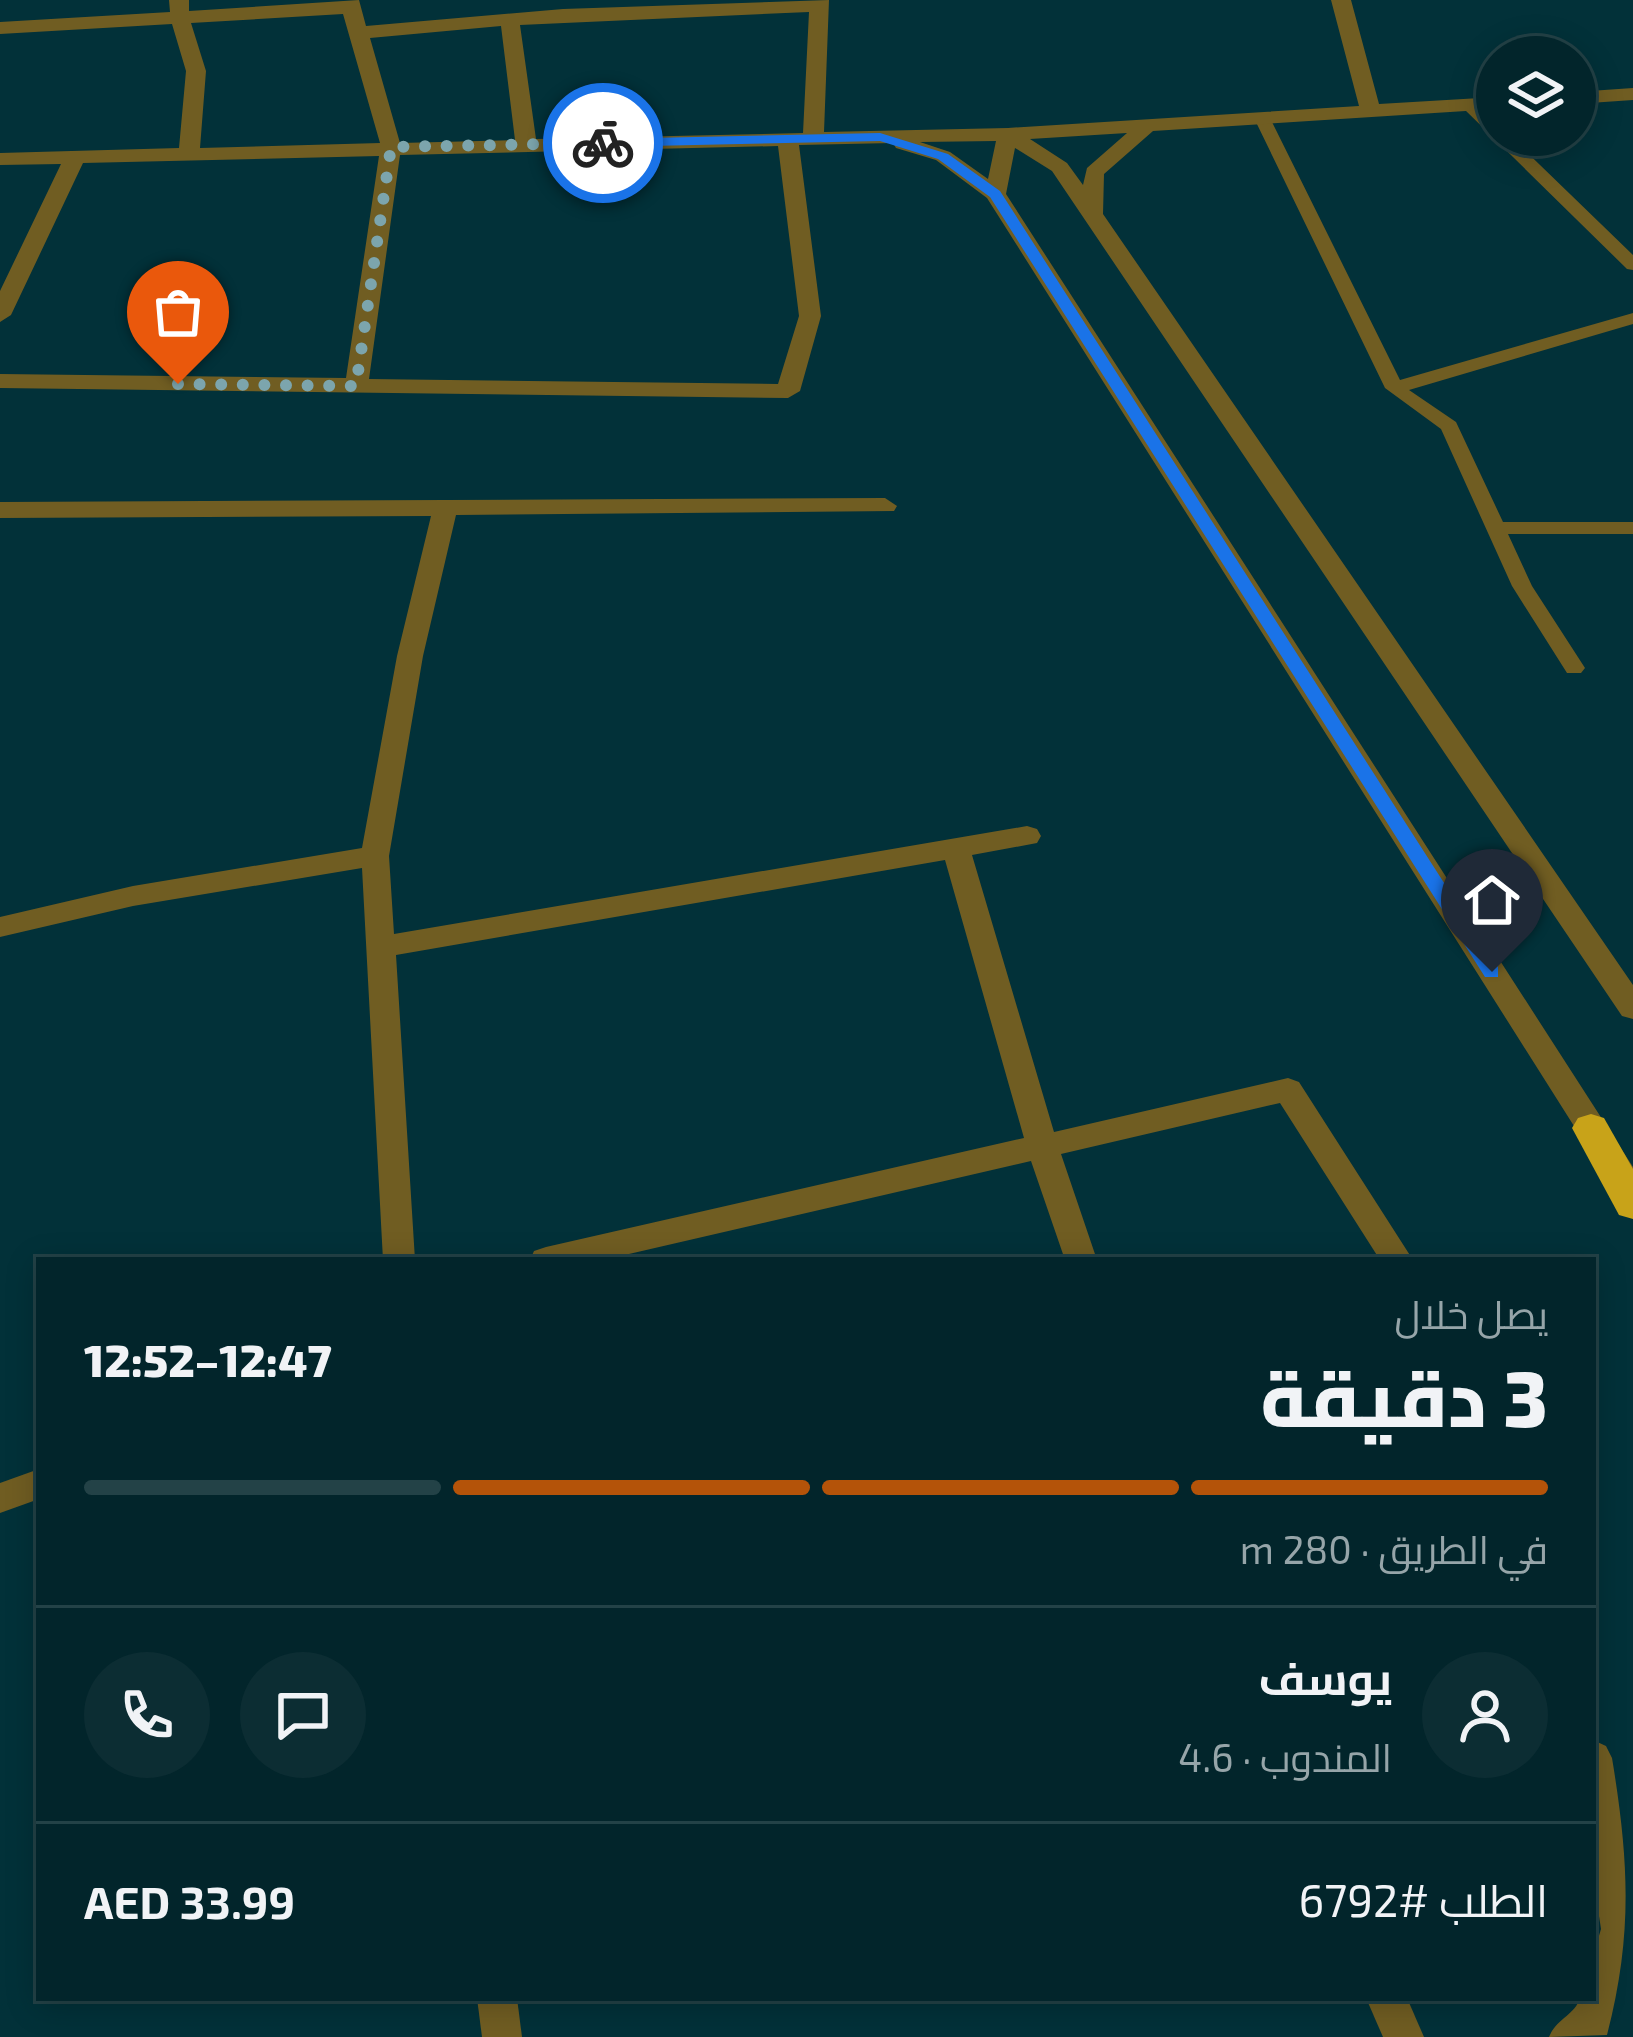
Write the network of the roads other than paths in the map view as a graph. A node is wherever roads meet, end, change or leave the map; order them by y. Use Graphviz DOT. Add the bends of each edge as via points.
graph roads {
  1 [pos="478,0"];
  2 [pos="1341,0"];
  3 [pos="819,3"];
  4 [pos="350,4"];
  5 [pos="633,6"];
  6 [pos="180,9"];
  7 [pos="510,20"];
  8 [pos="482,22"];
  9 [pos="0,28"];
  10 [pos="358,33"];
  11 [pos="1633,94"];
  12 [pos="1596,97"];
  13 [pos="1476,104"];
  14 [pos="1468,105"];
  15 [pos="1371,111"];
  16 [pos="1476,113"];
  17 [pos="1262,118"];
  18 [pos="1148,125"];
  19 [pos="1007,134"];
  20 [pos="880,137"];
  21 [pos="801,139"];
  22 [pos="526,144"];
  23 [pos="391,147"];
  24 [pos="189,154"];
  25 [pos="1521,156"];
  26 [pos="75,158"];
  27 [pos="0,159"];
  28 [pos="995,194"];
  29 [pos="1092,214"];
  30 [pos="1633,265"];
  31 [pos="0,315"];
  32 [pos="1633,318"];
  33 [pos="0,382"];
  34 [pos="356,386"];
  35 [pos="1394,388"];
  36 [pos="885,506"];
  37 [pos="0,510"];
  38 [pos="446,510"];
  39 [pos="1496,528"];
  40 [pos="1633,528"];
  41 [pos="1574,668"];
  42 [pos="1027,836"];
  43 [pos="956,850"];
  44 [pos="375,856"];
  45 [pos="0,927"];
  46 [pos="381,947"];
  47 [pos="1633,1008"];
  48 [pos="1591,1128"];
  49 [pos="1042,1149"];
  50 [pos="1633,1193"];
  51 [pos="1633,1204"];
  52 [pos="399,1257"];
  53 [pos="559,1257"];
  54 [pos="1080,1257"];
  55 [pos="1395,1257"];
  56 [pos="36,1485"];
  57 [pos="0,1498"];
  58 [pos="1596,1776"];
  59 [pos="497,2001"];
  60 [pos="1387,2001"];
  61 [pos="502,2037"];
  62 [pos="1404,2037"];
  63 [pos="1568,2037"];
  1 -- 8 [label="street"];
  2 -- 15 [label="street"];
  3 -- 5 [label="street"];
  3 -- 21 [label="street"];
  4 -- 6 [label="street"];
  4 -- 10 [label="street"];
  5 -- 7 [label="street"];
  6 -- 9 [label="street"];
  6 -- 24 [label="street" via="196,71"];
  7 -- 8 [label="street"];
  7 -- 22 [label="street"];
  8 -- 10 [label="street"];
  10 -- 23 [label="street"];
  11 -- 12 [label="street"];
  13 -- 14 [label="street"];
  14 -- 15 [label="street"];
  14 -- 16 [label="lane"];
  15 -- 17 [label="street"];
  17 -- 18 [label="street"];
  17 -- 35 [label="lane"];
  18 -- 19 [label="street"];
  18 -- 29 [label="street" via="1094,172"];
  19 -- 20 [label="street"];
  19 -- 28 [label="street"];
  19 -- 29 [label="street" via="1060,166"];
  20 -- 21 [label="street"];
  20 -- 28 [label="street" via="943,157"];
  21 -- 22 [label="street"];
  21 -- 34 [label="street" via="809,316 788,391"];
  22 -- 23 [label="street"];
  23 -- 24 [label="street"];
  23 -- 34 [label="street"];
  24 -- 26 [label="street"];
  25 -- 30 [label="lane"];
  26 -- 27 [label="street"];
  26 -- 31 [label="street"];
  28 -- 48 [label="street"];
  29 -- 47 [label="street"];
  32 -- 35 [label="lane"];
  33 -- 34 [label="street"];
  35 -- 39 [label="lane" via="1449,426"];
  36 -- 38 [label="street"];
  37 -- 38 [label="street"];
  38 -- 44 [label="street"];
  39 -- 40 [label="lane"];
  39 -- 41 [label="lane"];
  42 -- 43 [label="street"];
  43 -- 46 [label="street"];
  43 -- 49 [label="street"];
  44 -- 45 [label="street"];
  44 -- 46 [label="street"];
  46 -- 52 [label="street"];
  48 -- 50 [label="street"];
  48 -- 51 [label="highway"];
  49 -- 53 [label="street"];
  49 -- 54 [label="street"];
  49 -- 55 [label="street" via="1288,1090"];
  56 -- 57 [label="street"];
  58 -- 63 [label="street" via="1621,1929 1593,2021"];
  59 -- 61 [label="street"];
  60 -- 62 [label="street"];
}
